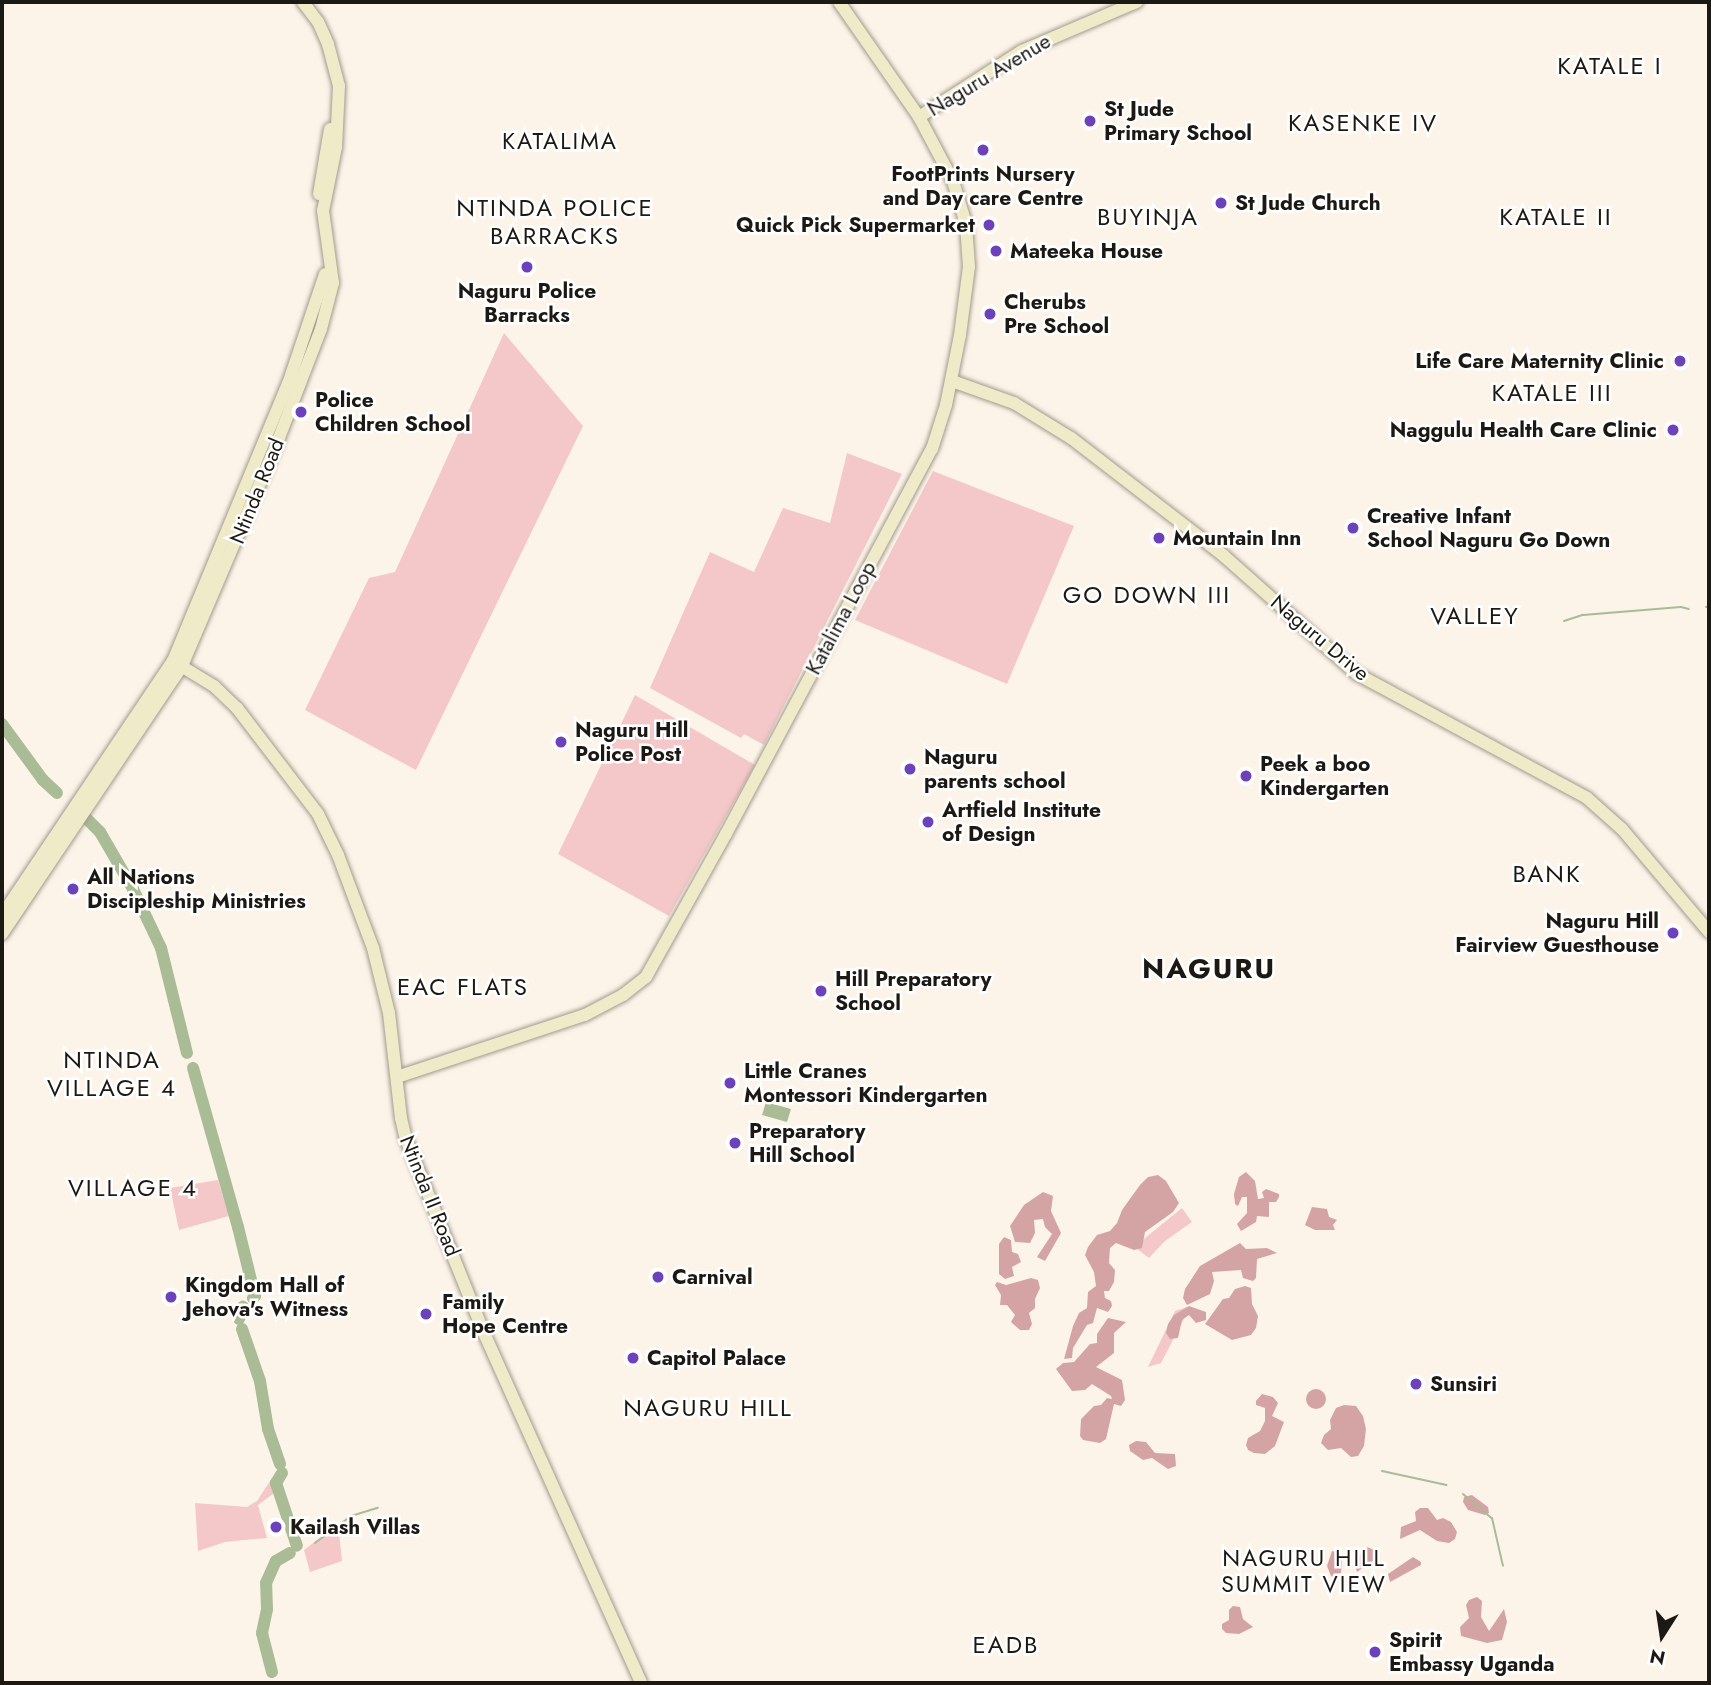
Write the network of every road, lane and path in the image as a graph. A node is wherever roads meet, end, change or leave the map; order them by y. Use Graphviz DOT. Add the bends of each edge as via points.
graph roads {
  1 [pos="294,2"];
  2 [pos="303,2"];
  3 [pos="839,2"];
  4 [pos="1137,2"];
  5 [pos="919,117"];
  6 [pos="951,381"];
  7 [pos="178,664"];
  8 [pos="2,915"];
  9 [pos="1709,932"];
  10 [pos="2,933"];
  11 [pos="397,1077"];
  12 [pos="641,1683"];
  1 -- 7 [label="street, Ntinda Road" via="321,46 331,91 331,121 316,215 324,285"];
  2 -- 7 [label="street, Ntinda Road" via="328,44 339,86 336,147 324,211 332,283 297,393"];
  3 -- 5 [label="street, Katalima Loop"];
  4 -- 5 [label="street, Naguru Avenue" via="1021,51"];
  5 -- 6 [label="street, Katalima Loop" via="953,181 969,242 966,296"];
  6 -- 9 [label="street, Naguru Drive" via="1014,403 1071,438 1224,556 1357,674 1587,798 1622,829"];
  6 -- 11 [label="street, Katalima Loop" via="940,428 921,472 646,977 624,995 585,1015"];
  7 -- 8 [label="street, Ntinda Road"];
  7 -- 10 [label="street, Ntinda Road"];
  7 -- 11 [label="street, Ntinda II Road" via="227,696 318,814 373,948 389,1013"];
  11 -- 12 [label="street, Ntinda II Road" via="406,1139 439,1222"];
}
